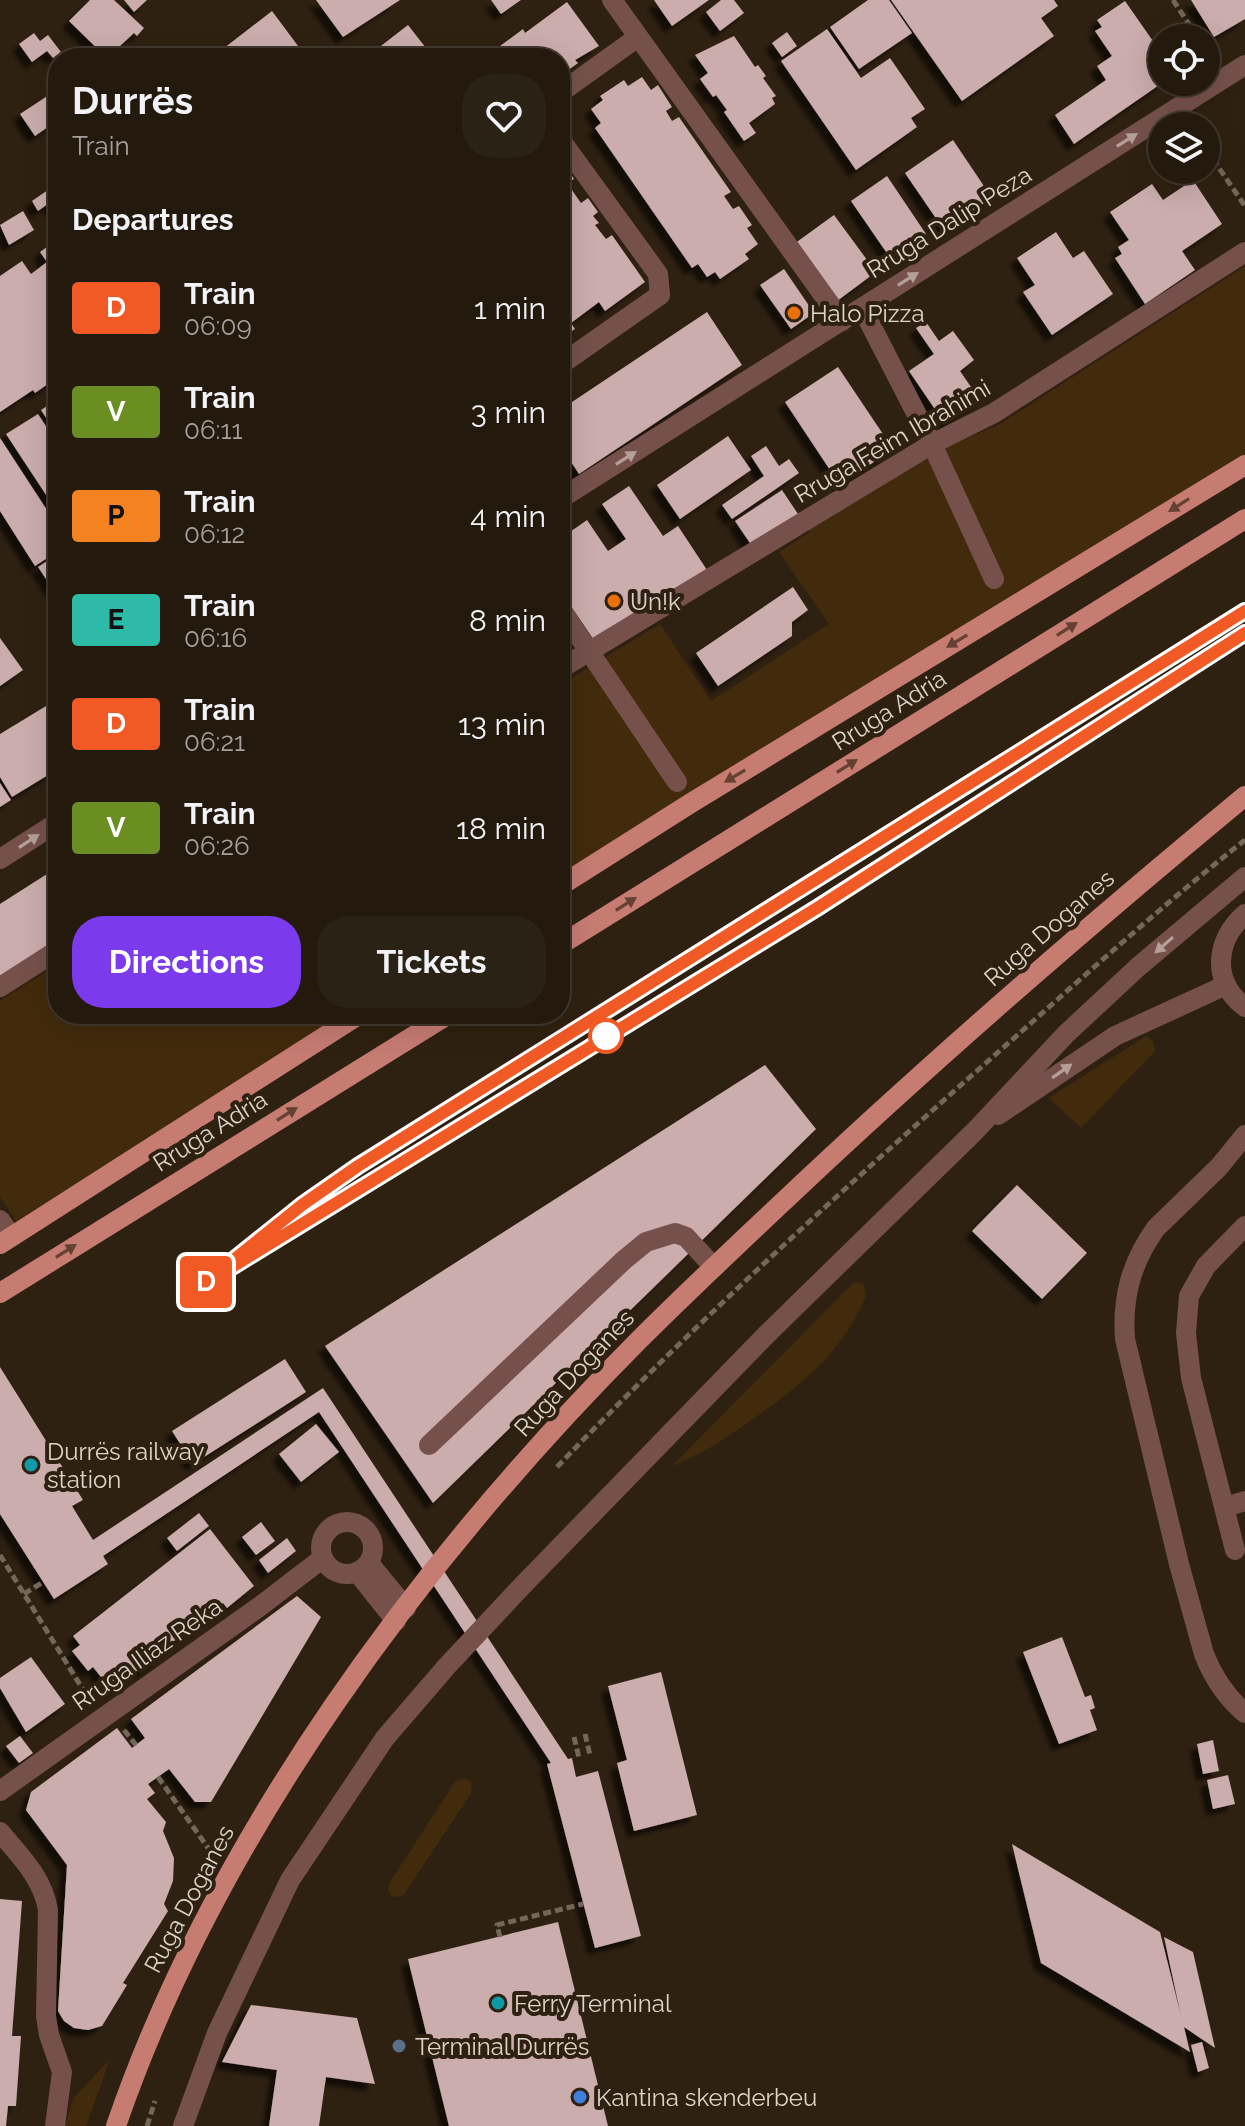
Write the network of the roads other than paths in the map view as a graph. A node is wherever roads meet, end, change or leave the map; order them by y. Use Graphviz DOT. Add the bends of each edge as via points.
graph roads {
  1 [pos="612,0"];
  2 [pos="638,37"];
  3 [pos="1245,65"];
  4 [pos="570,86"];
  5 [pos="570,153"];
  6 [pos="1245,252"];
  7 [pos="862,308"];
  8 [pos="842,321"];
  9 [pos="570,358"];
  10 [pos="932,444"];
  11 [pos="1245,465"];
  12 [pos="570,493"];
  13 [pos="1245,519"];
  14 [pos="994,579"];
  15 [pos="570,623"];
  16 [pos="588,651"];
  17 [pos="570,663"];
  18 [pos="677,782"];
  19 [pos="1245,796"];
  20 [pos="48,828"];
  21 [pos="0,859"];
  22 [pos="1245,877"];
  23 [pos="570,880"];
  24 [pos="1242,916"];
  25 [pos="1193,919"];
  26 [pos="570,939"];
  27 [pos="48,956"];
  28 [pos="1226,985"];
  29 [pos="0,987"];
  30 [pos="1245,1007"];
  31 [pos="344,1024"];
  32 [pos="433,1024"];
  33 [pos="975,1131"];
  34 [pos="1245,1135"];
  35 [pos="1245,1226"];
  36 [pos="4,1233"];
  37 [pos="714,1267"];
  38 [pos="0,1293"];
  39 [pos="429,1445"];
  40 [pos="1235,1504"];
  41 [pos="1235,1550"];
  42 [pos="323,1558"];
  43 [pos="363,1567"];
  44 [pos="401,1614"];
  45 [pos="1245,1713"];
  46 [pos="0,1791"];
  47 [pos="0,1832"];
  48 [pos="55,2126"];
  49 [pos="116,2126"];
  50 [pos="183,2126"];
  1 -- 2 [label="street"];
  2 -- 4 [label="street"];
  2 -- 8 [label="street"];
  7 -- 3 [label="street, Rruga Dalip Peza, one-way"];
  5 -- 9 [label="street" via="658,274 661,287 660,295"];
  6 -- 10 [label="street, Rruga Feim Ibrahimi" via="994,413"];
  7 -- 8 [label="street, Rruga Dalip Peza"];
  7 -- 10 [label="street"];
  12 -- 8 [label="street, Rruga Dalip Peza, one-way"];
  10 -- 14 [label="street"];
  10 -- 16 [label="street, Rruga Feim Ibrahimi"];
  11 -- 23 [label="main road, Rruga Adria, one-way"];
  26 -- 13 [label="main road, Rruga Adria, one-way"];
  15 -- 16 [label="street"];
  16 -- 17 [label="street, Rruga Feim Ibrahimi"];
  16 -- 18 [label="street"];
  19 -- 37 [label="main road, Ruga Doganes" via="981,1021"];
  21 -- 20 [label="street, one-way"];
  22 -- 25 [label="street"];
  24 -- 25 [label="street"];
  24 -- 28 [label="street" via="1222,948"];
  25 -- 33 [label="street, one-way" via="1066,1034"];
  27 -- 29 [label="street"];
  28 -- 30 [label="street"];
  33 -- 28 [label="street, one-way" via="1115,1036"];
  31 -- 36 [label="main road, Rruga Adria"];
  38 -- 32 [label="main road, Rruga Adria, one-way"];
  33 -- 50 [label="street" via="554,1552 385,1738 290,1880 217,2033"];
  34 -- 45 [label="street" via="1148,1238 1129,1280 1124,1318 1204,1654 1222,1689"];
  35 -- 40 [label="street" via="1206,1266 1189,1296 1186,1333 1191,1378"];
  37 -- 39 [label="street" via="686,1237 675,1233 646,1242"];
  37 -- 44 [label="main road, Ruga Doganes" via="522,1465"];
  40 -- 41 [label="street"];
  42 -- 43 [label="street" via="337,1572"];
  42 -- 43 [label="street" via="323,1536 350,1521 361,1524 373,1541 374,1553"];
  42 -- 46 [label="street, Rruga Iliaz Reka"];
  43 -- 44 [label="street"];
  44 -- 49 [label="main road, Ruga Doganes" via="304,1752 221,1888 156,2021"];
  47 -- 48 [label="street" via="46,1896 46,2016 62,2072"];
}
